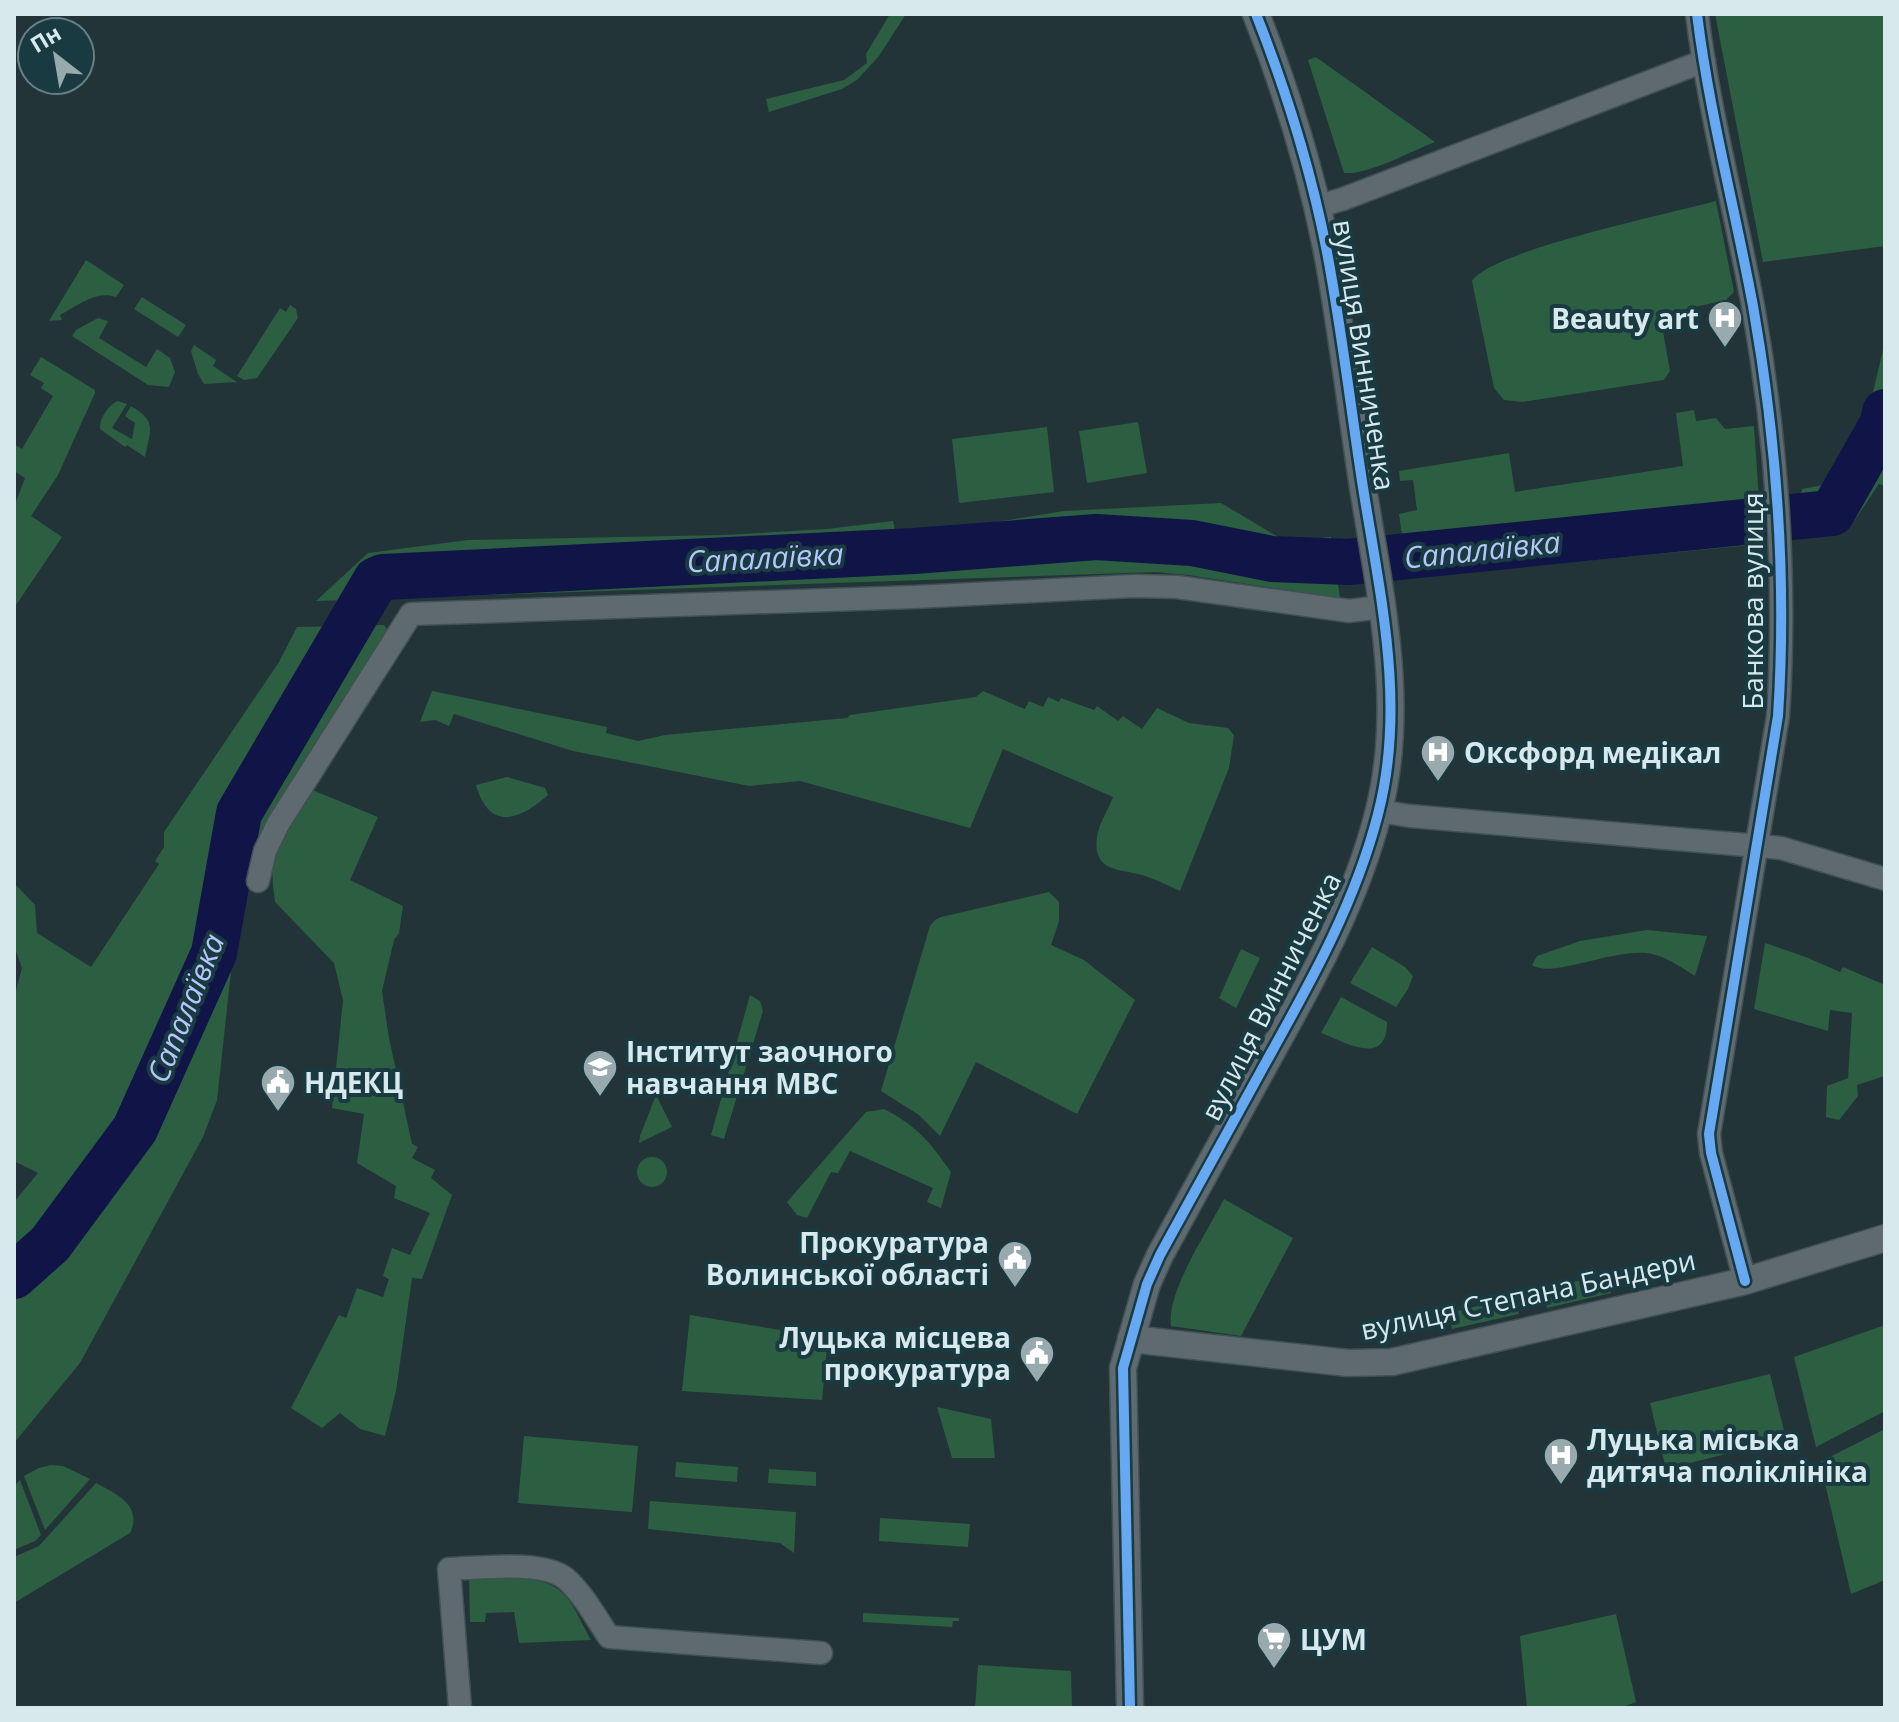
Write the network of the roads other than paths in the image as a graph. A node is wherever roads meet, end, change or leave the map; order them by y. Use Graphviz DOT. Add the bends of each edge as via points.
graph roads {
  1 [pos="1256,14"];
  2 [pos="1697,14"];
  3 [pos="1704,61"];
  4 [pos="1316,207"];
  5 [pos="1379,595"];
  6 [pos="1379,811"];
  7 [pos="1758,845"];
  8 [pos="1885,879"];
  9 [pos="258,881"];
  10 [pos="1885,1238"];
  11 [pos="1745,1281"];
  12 [pos="1131,1339"];
  13 [pos="821,1653"];
  14 [pos="460,1708"];
  15 [pos="1130,1708"];
  1 -- 4 [label="street, вулиця Винниченка" via="1283,83"];
  2 -- 3 [label="street, Банкова вулиця"];
  3 -- 4 [label="street"];
  3 -- 7 [label="street, Банкова вулиця" via="1753,306 1780,521 1781,674"];
  4 -- 5 [label="street, вулиця Винниченка"];
  5 -- 6 [label="street, вулиця Винниченка" via="1392,699"];
  5 -- 9 [label="street" via="1349,611 1134,586 411,614 278,824"];
  6 -- 7 [label="street"];
  6 -- 12 [label="street, вулиця Винниченка" via="1343,918 1160,1255"];
  7 -- 8 [label="street"];
  7 -- 11 [label="street, Банкова вулиця" via="1709,1134"];
  10 -- 11 [label="street, вулиця Степана Бандери"];
  11 -- 12 [label="street, вулиця Степана Бандери" via="1380,1363 1307,1360"];
  12 -- 15 [label="street, вулиця Винниченка" via="1123,1368"];
  13 -- 14 [label="street" via="609,1637 574,1586 547,1568 449,1569"];
}
